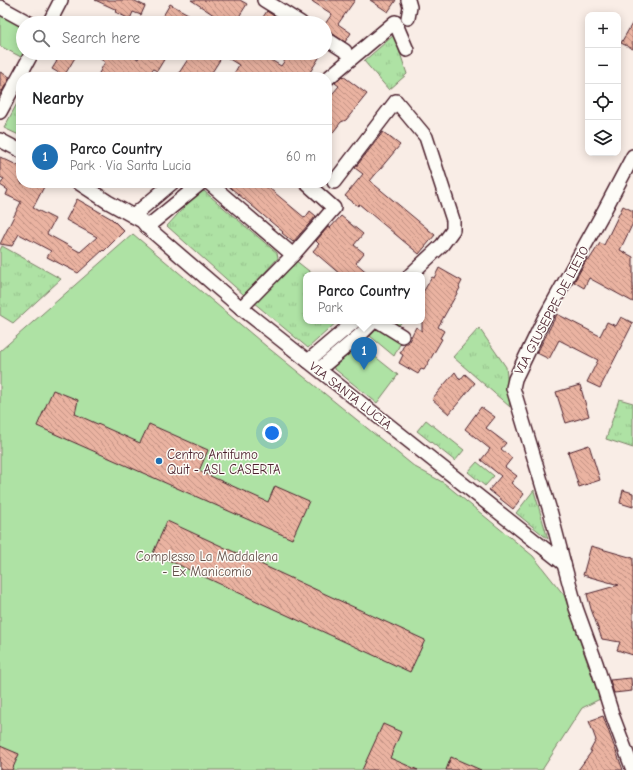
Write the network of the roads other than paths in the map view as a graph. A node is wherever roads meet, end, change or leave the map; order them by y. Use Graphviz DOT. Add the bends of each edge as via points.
graph roads {
  1 [pos="60,0"];
  2 [pos="264,0"];
  3 [pos="408,0"];
  4 [pos="0,7"];
  5 [pos="16,16"];
  6 [pos="52,16"];
  7 [pos="290,16"];
  8 [pos="408,18"];
  9 [pos="332,43"];
  10 [pos="407,50"];
  11 [pos="345,51"];
  12 [pos="28,60"];
  13 [pos="22,72"];
  14 [pos="332,75"];
  15 [pos="16,82"];
  16 [pos="0,112"];
  17 [pos="0,140"];
  18 [pos="16,148"];
  19 [pos="633,156"];
  20 [pos="334,182"];
  21 [pos="87,188"];
  22 [pos="168,188"];
  23 [pos="193,188"];
  24 [pos="215,188"];
  25 [pos="312,188"];
  26 [pos="141,221"];
  27 [pos="293,255"];
  28 [pos="413,272"];
  29 [pos="241,308"];
  30 [pos="351,324"];
  31 [pos="371,324"];
  32 [pos="383,324"];
  33 [pos="402,336"];
  34 [pos="308,361"];
  35 [pos="323,366"];
  36 [pos="564,564"];
  37 [pos="630,749"];
  38 [pos="633,770"];
  1 -- 6 [label="street"];
  2 -- 7 [label="street"];
  3 -- 8 [label="street"];
  4 -- 5 [label="street"];
  9 -- 11 [label="street"];
  10 -- 14 [label="street" via="395,22"];
  12 -- 13 [label="street"];
  15 -- 16 [label="street"];
  17 -- 18 [label="street"];
  19 -- 36 [label="street, VIA GIUSEPPE DE LIETO" via="543,321 513,388"];
  20 -- 28 [label="street" via="396,101 426,137 453,220 453,230 442,245"];
  21 -- 26 [label="street, VIA SANTA LUCIA"];
  22 -- 26 [label="street"];
  23 -- 26 [label="street"];
  24 -- 27 [label="street"];
  25 -- 27 [label="street" via="334,208"];
  26 -- 29 [label="street, VIA SANTA LUCIA"];
  27 -- 29 [label="street"];
  29 -- 34 [label="street, VIA SANTA LUCIA"];
  30 -- 34 [label="street"];
  31 -- 35 [label="street"];
  32 -- 33 [label="street"];
  34 -- 36 [label="street, VIA SANTA LUCIA"];
  36 -- 37 [label="street, VIA GIUSEPPE DE LIETO" via="613,717"];
  37 -- 38 [label="street, VIA GIUSEPPE DE LIETO"];
}
